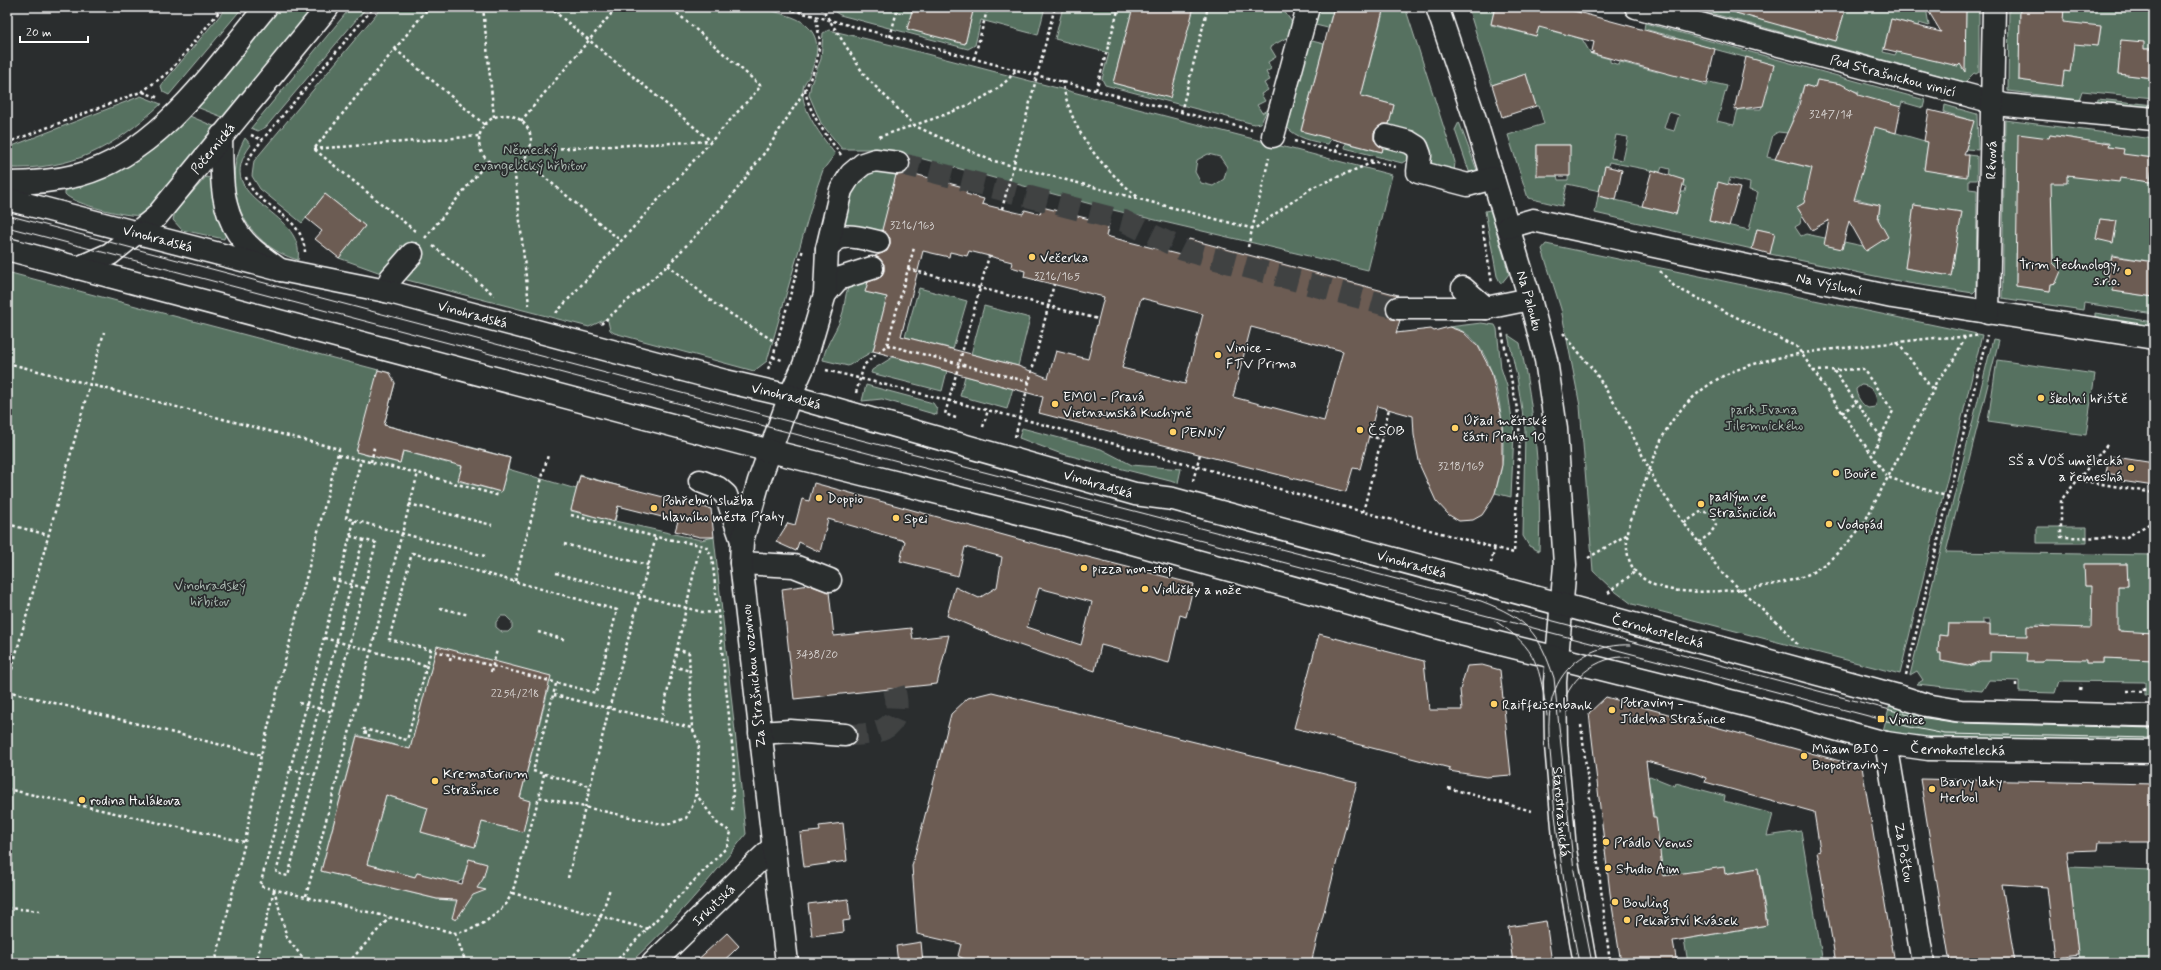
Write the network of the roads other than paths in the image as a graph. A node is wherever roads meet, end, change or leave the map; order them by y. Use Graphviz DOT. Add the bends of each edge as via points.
graph roads {
  1 [pos="266,7"];
  2 [pos="328,7"];
  3 [pos="1308,7"];
  4 [pos="1437,7"];
  5 [pos="1636,7"];
  6 [pos="1994,7"];
  7 [pos="1992,102"];
  8 [pos="2154,119"];
  9 [pos="221,136"];
  10 [pos="1273,136"];
  11 [pos="1386,136"];
  12 [pos="898,163"];
  13 [pos="1493,178"];
  14 [pos="7,183"];
  15 [pos="7,198"];
  16 [pos="1508,227"];
  17 [pos="137,233"];
  18 [pos="418,246"];
  19 [pos="7,249"];
  20 [pos="827,249"];
  21 [pos="78,268"];
  22 [pos="280,270"];
  23 [pos="1463,288"];
  24 [pos="386,291"];
  25 [pos="825,294"];
  26 [pos="1530,299"];
  27 [pos="1492,307"];
  28 [pos="1398,308"];
  29 [pos="1988,313"];
  30 [pos="2154,338"];
  31 [pos="790,396"];
  32 [pos="770,451"];
  33 [pos="700,481"];
  34 [pos="742,541"];
  35 [pos="741,563"];
  36 [pos="830,580"];
  37 [pos="1563,605"];
  38 [pos="1557,658"];
  39 [pos="2154,716"];
  40 [pos="760,733"];
  41 [pos="845,735"];
  42 [pos="1886,743"];
  43 [pos="2154,752"];
  44 [pos="773,847"];
  45 [pos="653,963"];
  46 [pos="787,963"];
  47 [pos="1585,963"];
  48 [pos="1923,963"];
  1 -- 14 [label="street" via="183,107 141,144 111,162 80,174 42,182"];
  2 -- 9 [label="street, Počernická"];
  3 -- 10 [label="street"];
  4 -- 13 [label="street, Na Palouku"];
  5 -- 7 [label="street, Pod Strašnickou vinicí"];
  6 -- 7 [label="street, Révová"];
  7 -- 8 [label="street, Pod Strašnickou vinicí" via="2084,114"];
  7 -- 29 [label="street, Révová"];
  9 -- 17 [label="street, Počernická" via="156,217"];
  9 -- 22 [label="street" via="223,189 227,211 238,233 257,253"];
  11 -- 13 [label="street" via="1418,147 1418,172 1468,185"];
  12 -- 20 [label="street" via="875,160 863,164 851,174 841,190"];
  13 -- 16 [label="street, Na Palouku"];
  15 -- 17 [label="street, Vinohradská"];
  16 -- 26 [label="street, Na Palouku"];
  16 -- 29 [label="street, Na Výsluní" via="1533,220 1892,297"];
  17 -- 21 [label="street, Počernická" via="110,254"];
  17 -- 22 [label="street, Vinohradská"];
  18 -- 24 [label="street" via="390,278"];
  19 -- 21 [label="street"];
  20 -- 25 [label="street"];
  20 -- 25 [label="street" via="844,248 875,254 838,279"];
  21 -- 32 [label="street"];
  22 -- 24 [label="street, Vinohradská"];
  23 -- 27 [label="street"];
  24 -- 31 [label="street, Vinohradská"];
  25 -- 31 [label="street, Za Strašnickou vozovnou" via="807,357"];
  26 -- 27 [label="street"];
  26 -- 37 [label="street, Na Palouku" via="1546,360 1556,429 1565,559"];
  27 -- 28 [label="street"];
  29 -- 30 [label="street, Na Výsluní"];
  31 -- 32 [label="street, Za Strašnickou vozovnou"];
  31 -- 37 [label="street, Vinohradská" via="1135,494 1173,498"];
  32 -- 34 [label="street, Za Strašnickou vozovnou"];
  32 -- 38 [label="street" via="1063,524"];
  33 -- 34 [label="street" via="718,488 726,495"];
  34 -- 35 [label="street, Za Strašnickou vozovnou"];
  35 -- 36 [label="street" via="794,566"];
  35 -- 40 [label="street, Za Strašnickou vozovnou"];
  37 -- 38 [label="street, Na Palouku"];
  37 -- 39 [label="street, Černokostelecká" via="1926,705 1961,712"];
  38 -- 42 [label="street, Černokostelecká"];
  38 -- 47 [label="street, Starostrašnická" via="1554,682 1558,786 1568,871"];
  40 -- 41 [label="street" via="790,731"];
  40 -- 44 [label="street, Za Strašnickou vozovnou"];
  42 -- 43 [label="street, Černokostelecká" via="1928,749"];
  42 -- 48 [label="street, Za Poštou"];
  44 -- 45 [label="street, Irkutská"];
  44 -- 46 [label="street, Za Strašnickou vozovnou"];
}
